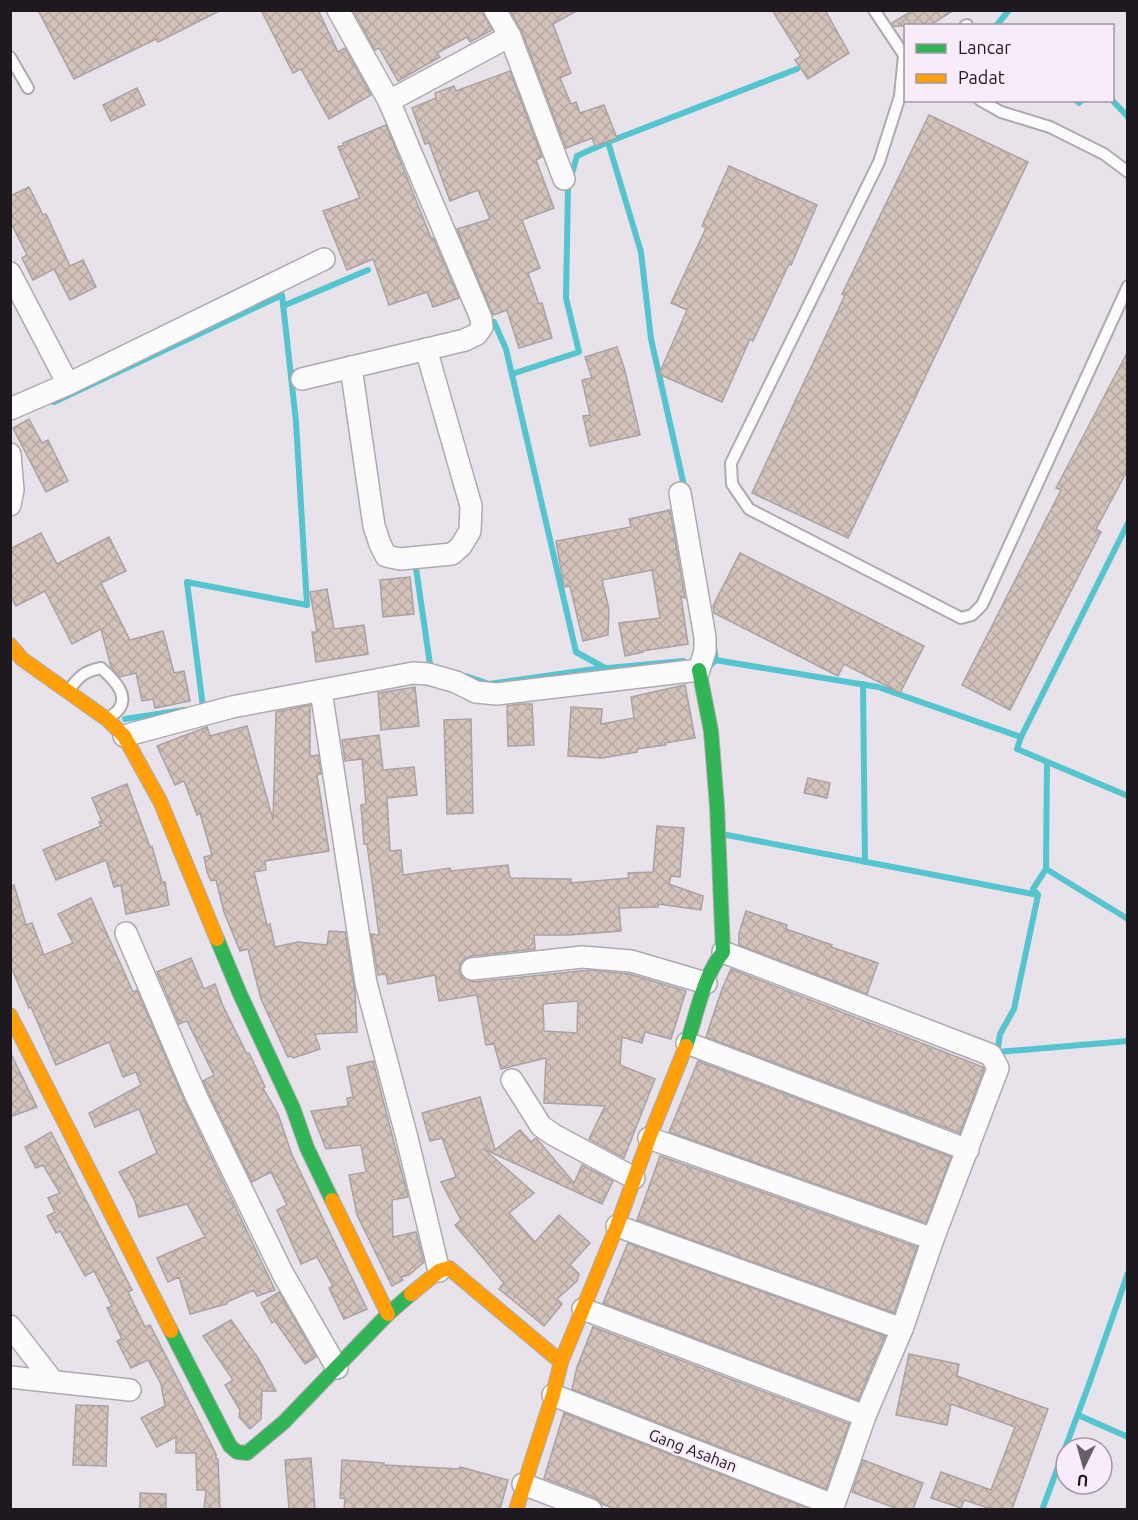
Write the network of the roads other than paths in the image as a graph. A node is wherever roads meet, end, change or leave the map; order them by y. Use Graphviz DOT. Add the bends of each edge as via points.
graph roads {
  1 [pos="338,10"];
  2 [pos="495,10"];
  3 [pos="874,10"];
  4 [pos="510,36"];
  5 [pos="10,57"];
  6 [pos="904,59"];
  7 [pos="28,88"];
  8 [pos="388,101"];
  9 [pos="984,102"];
  10 [pos="1128,172"];
  11 [pos="564,179"];
  12 [pos="324,259"];
  13 [pos="10,273"];
  14 [pos="1128,286"];
  15 [pos="426,350"];
  16 [pos="351,367"];
  17 [pos="302,379"];
  18 [pos="68,384"];
  19 [pos="10,409"];
  20 [pos="10,454"];
  21 [pos="680,493"];
  22 [pos="10,505"];
  23 [pos="10,645"];
  24 [pos="699,670"];
  25 [pos="321,691"];
  26 [pos="67,692"];
  27 [pos="108,720"];
  28 [pos="124,736"];
  29 [pos="126,933"];
  30 [pos="723,952"];
  31 [pos="472,969"];
  32 [pos="706,983"];
  33 [pos="10,1016"];
  34 [pos="687,1042"];
  35 [pos="512,1080"];
  36 [pos="649,1138"];
  37 [pos="968,1150"];
  38 [pos="634,1178"];
  39 [pos="617,1226"];
  40 [pos="933,1239"];
  41 [pos="439,1271"];
  42 [pos="583,1309"];
  43 [pos="388,1314"];
  44 [pos="10,1326"];
  45 [pos="902,1329"];
  46 [pos="561,1362"];
  47 [pos="337,1368"];
  48 [pos="10,1377"];
  49 [pos="52,1380"];
  50 [pos="130,1390"];
  51 [pos="553,1395"];
  52 [pos="865,1416"];
  53 [pos="523,1484"];
  54 [pos="832,1507"];
  55 [pos="516,1509"];
  56 [pos="591,1509"];
  1 -- 8 [label="street"];
  2 -- 4 [label="street"];
  3 -- 6 [label="lane"];
  4 -- 8 [label="street"];
  4 -- 11 [label="street"];
  5 -- 7 [label="lane"];
  6 -- 14 [label="lane" via="900,96 879,162 731,464 732,484 749,509 961,618 972,615 981,605"];
  8 -- 15 [label="street" via="481,318 482,327 477,334"];
  9 -- 10 [label="lane" via="1001,112 1050,127 1104,154"];
  12 -- 18 [label="street"];
  13 -- 18 [label="street"];
  15 -- 16 [label="street"];
  15 -- 16 [label="street" via="471,506 470,531 452,554 400,560 386,556 374,526"];
  16 -- 17 [label="street"];
  18 -- 19 [label="street"];
  20 -- 22 [label="street"];
  21 -- 24 [label="street" via="705,637"];
  23 -- 26 [label="street" via="22,659"];
  24 -- 25 [label="street" via="497,694 476,692 456,682 413,673"];
  24 -- 30 [label="street" via="711,731"];
  25 -- 28 [label="street" via="232,706"];
  25 -- 41 [label="street" via="366,983"];
  26 -- 27 [label="street"];
  26 -- 27 [label="lane" via="78,678 101,668 115,681 122,699 120,708"];
  27 -- 28 [label="street"];
  28 -- 43 [label="street" via="160,801 307,1148"];
  29 -- 47 [label="street" via="196,1096 283,1274"];
  30 -- 32 [label="street"];
  30 -- 37 [label="street" via="991,1055 998,1068"];
  31 -- 32 [label="street" via="601,958 631,961"];
  32 -- 34 [label="street"];
  33 -- 47 [label="street" via="230,1446 247,1453"];
  34 -- 36 [label="street"];
  34 -- 37 [label="street"];
  35 -- 38 [label="street" via="541,1126"];
  36 -- 38 [label="street"];
  36 -- 40 [label="street"];
  37 -- 40 [label="street"];
  38 -- 39 [label="street"];
  39 -- 42 [label="street"];
  39 -- 45 [label="street"];
  40 -- 45 [label="street"];
  41 -- 43 [label="street"];
  41 -- 46 [label="street" via="449,1268 456,1272"];
  42 -- 46 [label="street"];
  42 -- 52 [label="street"];
  43 -- 47 [label="street"];
  44 -- 49 [label="street"];
  45 -- 52 [label="street"];
  46 -- 51 [label="street"];
  48 -- 49 [label="street"];
  49 -- 50 [label="street"];
  51 -- 53 [label="street"];
  51 -- 54 [label="street, Gang Asahan"];
  52 -- 54 [label="street"];
  53 -- 55 [label="street"];
  53 -- 56 [label="street"];
}
